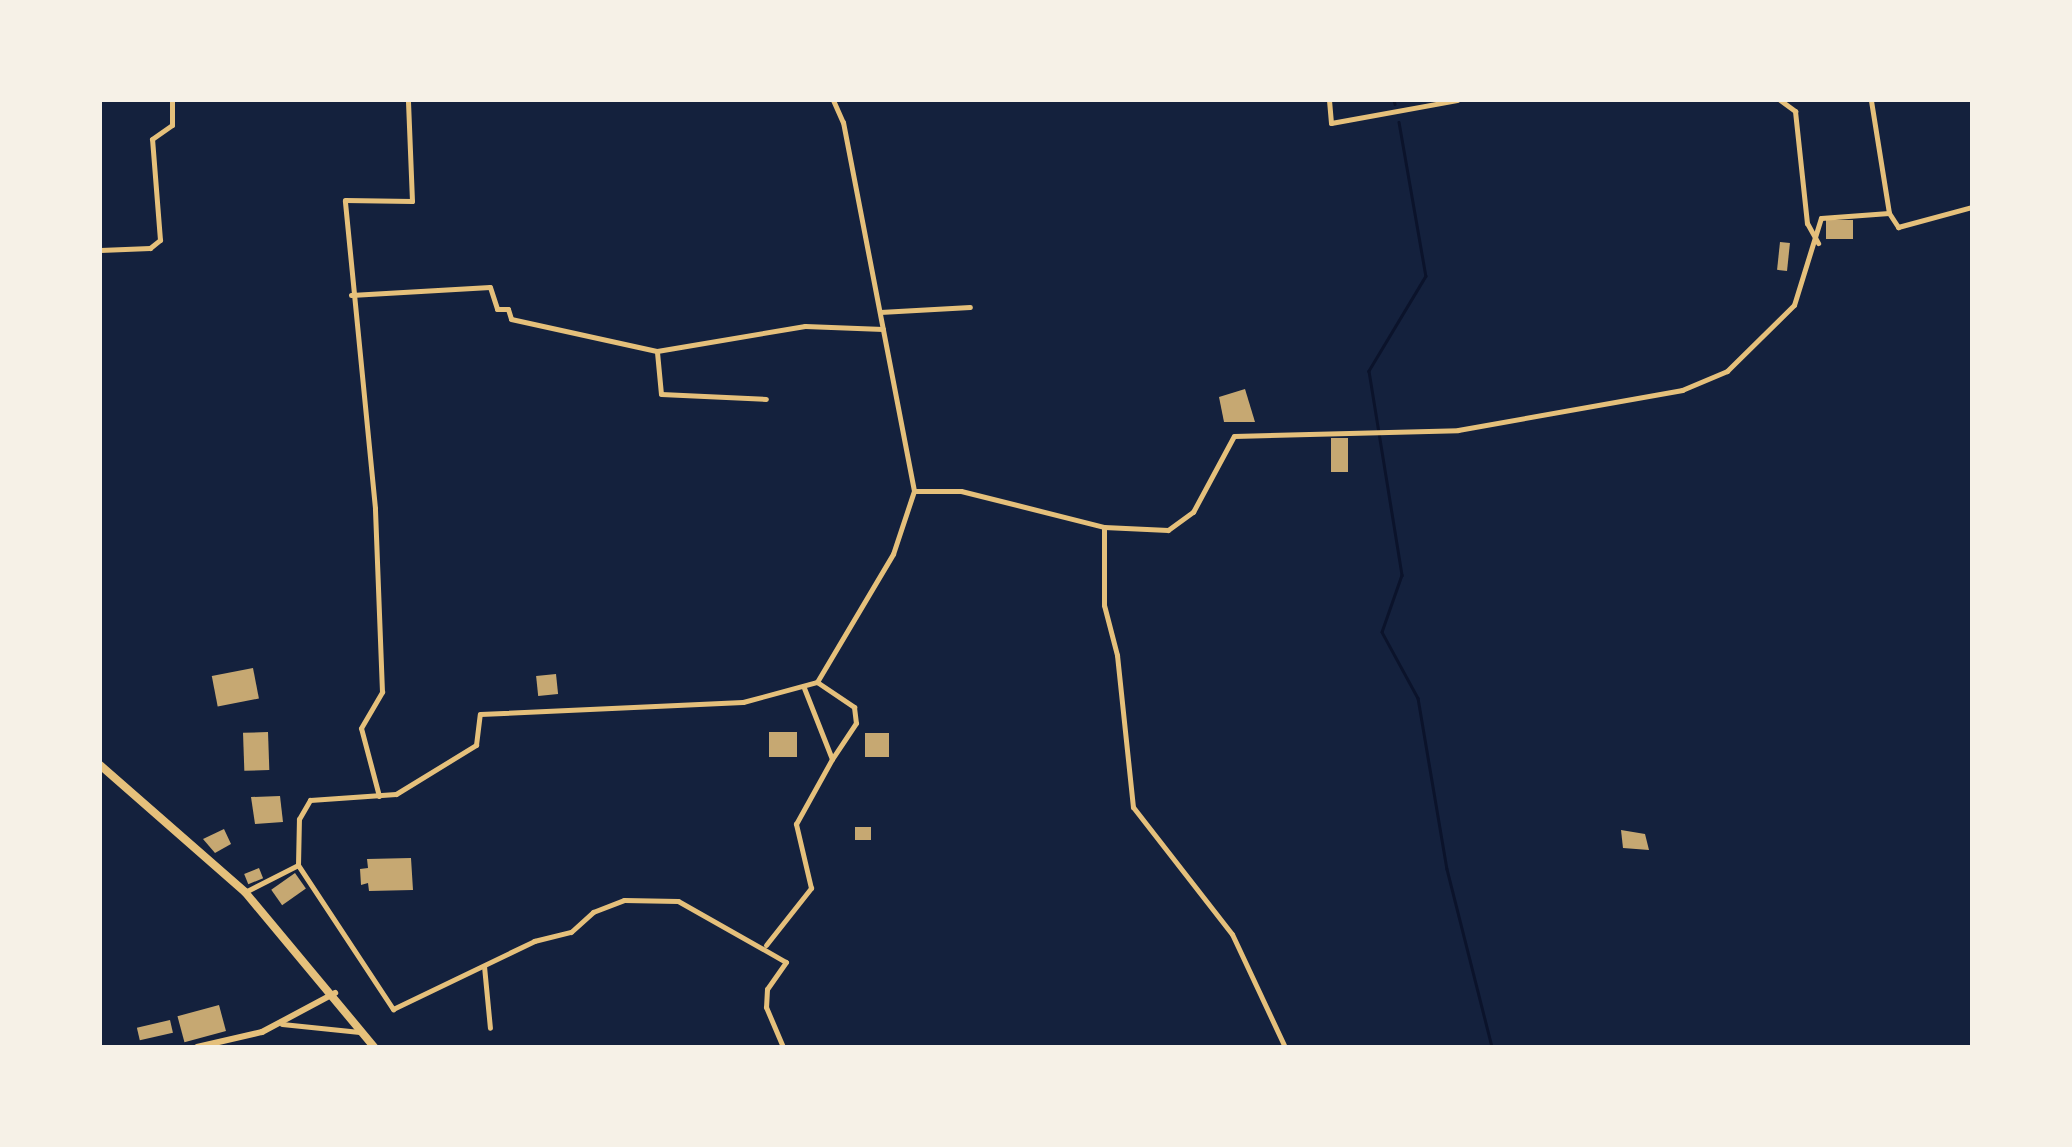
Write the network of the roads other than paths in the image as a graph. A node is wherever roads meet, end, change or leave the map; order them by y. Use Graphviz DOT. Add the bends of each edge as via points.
graph roads {
  1 [pos="172,100"];
  2 [pos="408,100"];
  3 [pos="833,100"];
  4 [pos="1330,100"];
  5 [pos="1457,100"];
  6 [pos="1780,100"];
  7 [pos="1871,100"];
  8 [pos="1972,206"];
  9 [pos="1889,213"];
  10 [pos="1818,244"];
  11 [pos="100,250"];
  12 [pos="351,295"];
  13 [pos="970,307"];
  14 [pos="880,312"];
  15 [pos="883,329"];
  16 [pos="657,351"];
  17 [pos="766,399"];
  18 [pos="914,491"];
  19 [pos="1104,528"];
  20 [pos="818,682"];
  21 [pos="804,688"];
  22 [pos="832,760"];
  23 [pos="100,765"];
  24 [pos="380,796"];
  25 [pos="298,865"];
  26 [pos="245,892"];
  27 [pos="766,945"];
  28 [pos="484,966"];
  29 [pos="335,993"];
  30 [pos="277,1024"];
  31 [pos="490,1028"];
  32 [pos="364,1032"];
  33 [pos="198,1047"];
  34 [pos="374,1047"];
  35 [pos="783,1047"];
  36 [pos="1285,1047"];
  1 -- 11 [label="street" via="172,125 152,139 160,240 150,248"];
  2 -- 12 [label="street" via="412,201 346,200"];
  3 -- 14 [label="street"];
  4 -- 5 [label="street" via="1331,123"];
  6 -- 10 [label="street" via="1795,111 1807,223"];
  7 -- 9 [label="street"];
  8 -- 9 [label="street" via="1898,228"];
  9 -- 10 [label="street" via="1821,218"];
  10 -- 19 [label="street" via="1794,305 1728,370 1682,390 1458,430 1234,436 1193,512 1168,530"];
  12 -- 16 [label="street" via="490,288 497,308 508,308 511,320"];
  12 -- 24 [label="street" via="375,508 382,692 360,728"];
  13 -- 14 [label="street"];
  14 -- 15 [label="street"];
  15 -- 16 [label="street" via="805,326"];
  15 -- 18 [label="street"];
  16 -- 17 [label="street" via="662,394"];
  18 -- 19 [label="street" via="961,491"];
  18 -- 20 [label="street" via="893,554"];
  19 -- 36 [label="street" via="1104,605 1117,655 1133,807 1232,934"];
  20 -- 21 [label="street"];
  20 -- 22 [label="street" via="854,706 856,723"];
  21 -- 22 [label="street"];
  21 -- 24 [label="street" via="743,702 480,714 476,746 396,794"];
  22 -- 27 [label="street" via="796,824 811,888"];
  23 -- 26 [label="main road"];
  24 -- 25 [label="street" via="310,800 299,819"];
  25 -- 26 [label="street"];
  25 -- 28 [label="street" via="394,1009"];
  26 -- 29 [label="main road"];
  27 -- 28 [label="street" via="678,901 624,900 593,912 571,932"];
  27 -- 35 [label="street" via="786,962 767,989 766,1007"];
  28 -- 31 [label="street"];
  29 -- 30 [label="main road"];
  29 -- 32 [label="main road"];
  30 -- 32 [label="street"];
  30 -- 33 [label="main road"];
  32 -- 34 [label="main road"];
}
